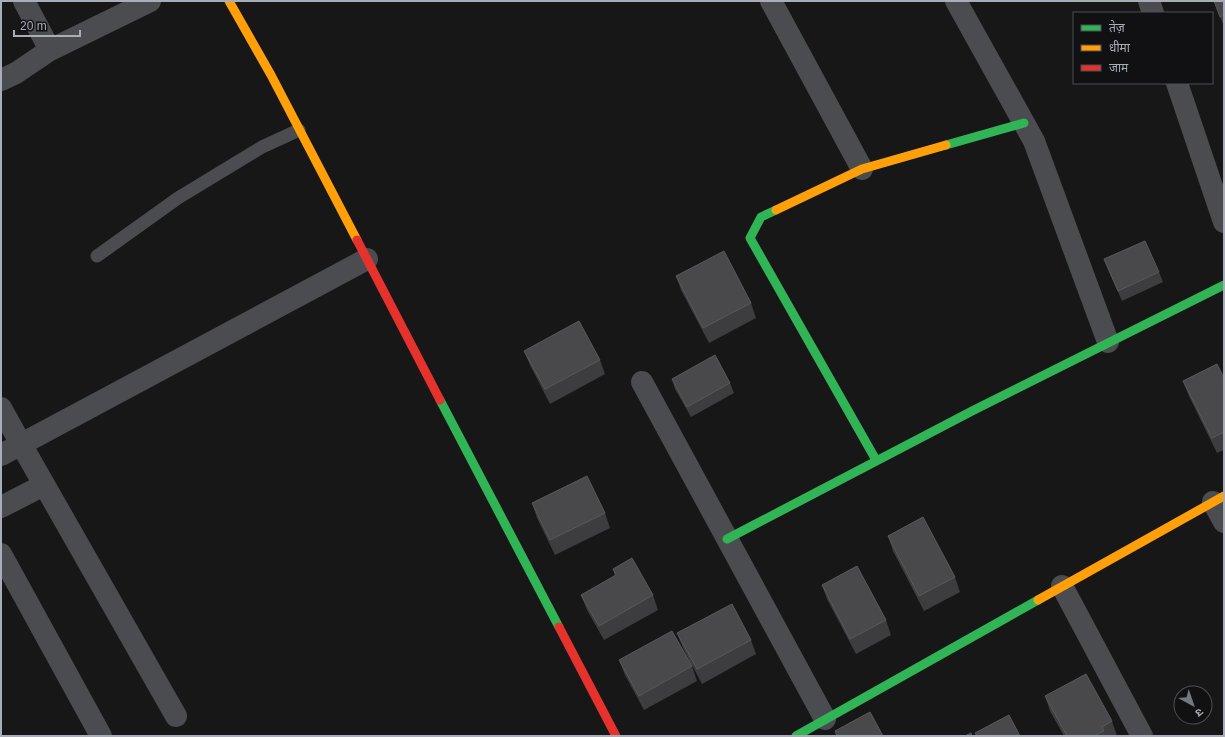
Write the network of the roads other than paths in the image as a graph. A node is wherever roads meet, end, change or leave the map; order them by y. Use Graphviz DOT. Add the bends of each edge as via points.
graph roads {
  1 [pos="24,1"];
  2 [pos="150,1"];
  3 [pos="229,1"];
  4 [pos="771,1"];
  5 [pos="956,1"];
  6 [pos="1149,1"];
  7 [pos="1153,12"];
  8 [pos="50,50"];
  9 [pos="1,80"];
  10 [pos="1177,84"];
  11 [pos="1024,123"];
  12 [pos="299,130"];
  13 [pos="862,169"];
  14 [pos="1224,222"];
  15 [pos="97,256"];
  16 [pos="367,259"];
  17 [pos="1224,285"];
  18 [pos="1108,342"];
  19 [pos="642,382"];
  20 [pos="1,408"];
  21 [pos="20,444"];
  22 [pos="1,455"];
  23 [pos="876,460"];
  24 [pos="44,485"];
  25 [pos="1218,499"];
  26 [pos="1,507"];
  27 [pos="1224,522"];
  28 [pos="727,539"];
  29 [pos="1,554"];
  30 [pos="1062,586"];
  31 [pos="176,716"];
  32 [pos="825,719"];
  33 [pos="101,736"];
  34 [pos="616,736"];
  35 [pos="796,736"];
  36 [pos="1142,736"];
  1 -- 8 [label="street"];
  2 -- 8 [label="street"];
  3 -- 12 [label="street"];
  4 -- 13 [label="street"];
  5 -- 11 [label="street"];
  6 -- 7 [label="street"];
  8 -- 9 [label="street"];
  10 -- 14 [label="street"];
  11 -- 13 [label="street"];
  11 -- 18 [label="street" via="1034,142"];
  12 -- 15 [label="lane" via="262,147 178,198"];
  12 -- 16 [label="street"];
  13 -- 23 [label="street" via="761,217 750,238"];
  16 -- 21 [label="street"];
  16 -- 34 [label="street"];
  17 -- 18 [label="street"];
  18 -- 23 [label="street"];
  19 -- 28 [label="street"];
  20 -- 21 [label="street"];
  21 -- 22 [label="street"];
  21 -- 24 [label="street"];
  23 -- 28 [label="street"];
  24 -- 26 [label="street"];
  24 -- 31 [label="street"];
  25 -- 27 [label="street"];
  25 -- 30 [label="street"];
  28 -- 32 [label="street"];
  29 -- 33 [label="street"];
  30 -- 32 [label="street"];
  30 -- 36 [label="street"];
  32 -- 35 [label="street"];
}
